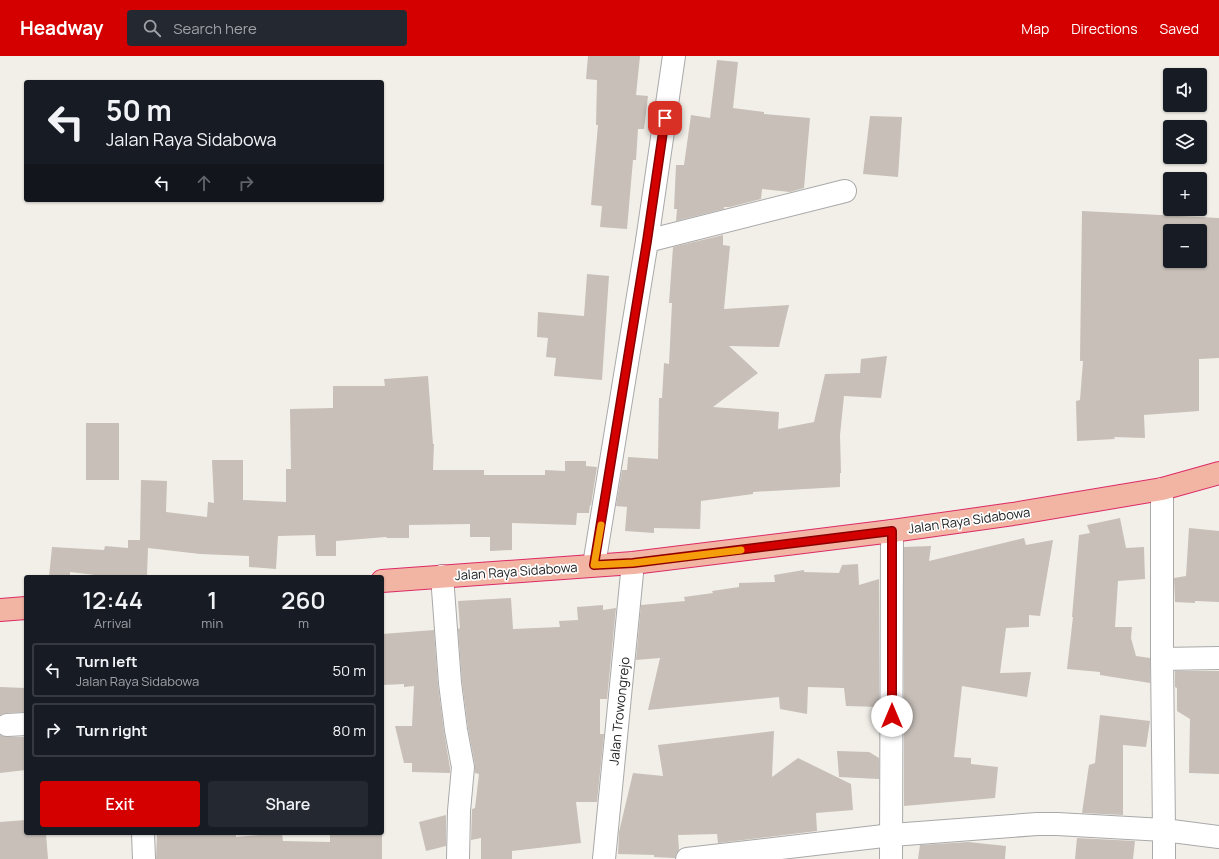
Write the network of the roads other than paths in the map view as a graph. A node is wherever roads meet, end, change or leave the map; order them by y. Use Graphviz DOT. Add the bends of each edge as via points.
graph roads {
  1 [pos="674,56"];
  2 [pos="845,191"];
  3 [pos="647,241"];
  4 [pos="1219,472"];
  5 [pos="1162,488"];
  6 [pos="892,531"];
  7 [pos="633,563"];
  8 [pos="594,565"];
  9 [pos="442,576"];
  10 [pos="384,581"];
  11 [pos="24,608"];
  12 [pos="0,610"];
  13 [pos="1219,658"];
  14 [pos="1162,659"];
  15 [pos="1164,830"];
  16 [pos="143,835"];
  17 [pos="892,836"];
  18 [pos="1219,837"];
  19 [pos="144,859"];
  20 [pos="458,859"];
  21 [pos="604,859"];
  22 [pos="687,859"];
  23 [pos="891,859"];
  24 [pos="1164,859"];
  1 -- 3 [label="street"];
  2 -- 3 [label="street"];
  3 -- 8 [label="street"];
  4 -- 5 [label="highway, Jalan Raya Sidabowa"];
  5 -- 6 [label="highway, Jalan Raya Sidabowa" via="1013,514"];
  5 -- 14 [label="street"];
  6 -- 7 [label="highway, Jalan Raya Sidabowa"];
  6 -- 17 [label="street"];
  7 -- 8 [label="highway, Jalan Raya Sidabowa"];
  7 -- 21 [label="street, Jalan Trowongrejo"];
  8 -- 9 [label="highway, Jalan Raya Sidabowa"];
  9 -- 10 [label="highway, Jalan Raya Sidabowa"];
  9 -- 20 [label="street" via="450,683 463,767"];
  11 -- 12 [label="highway"];
  13 -- 14 [label="street"];
  14 -- 15 [label="street"];
  15 -- 17 [label="street" via="1056,824"];
  15 -- 18 [label="street"];
  15 -- 24 [label="street"];
  16 -- 19 [label="street"];
  17 -- 22 [label="street"];
  17 -- 23 [label="street"];
}
